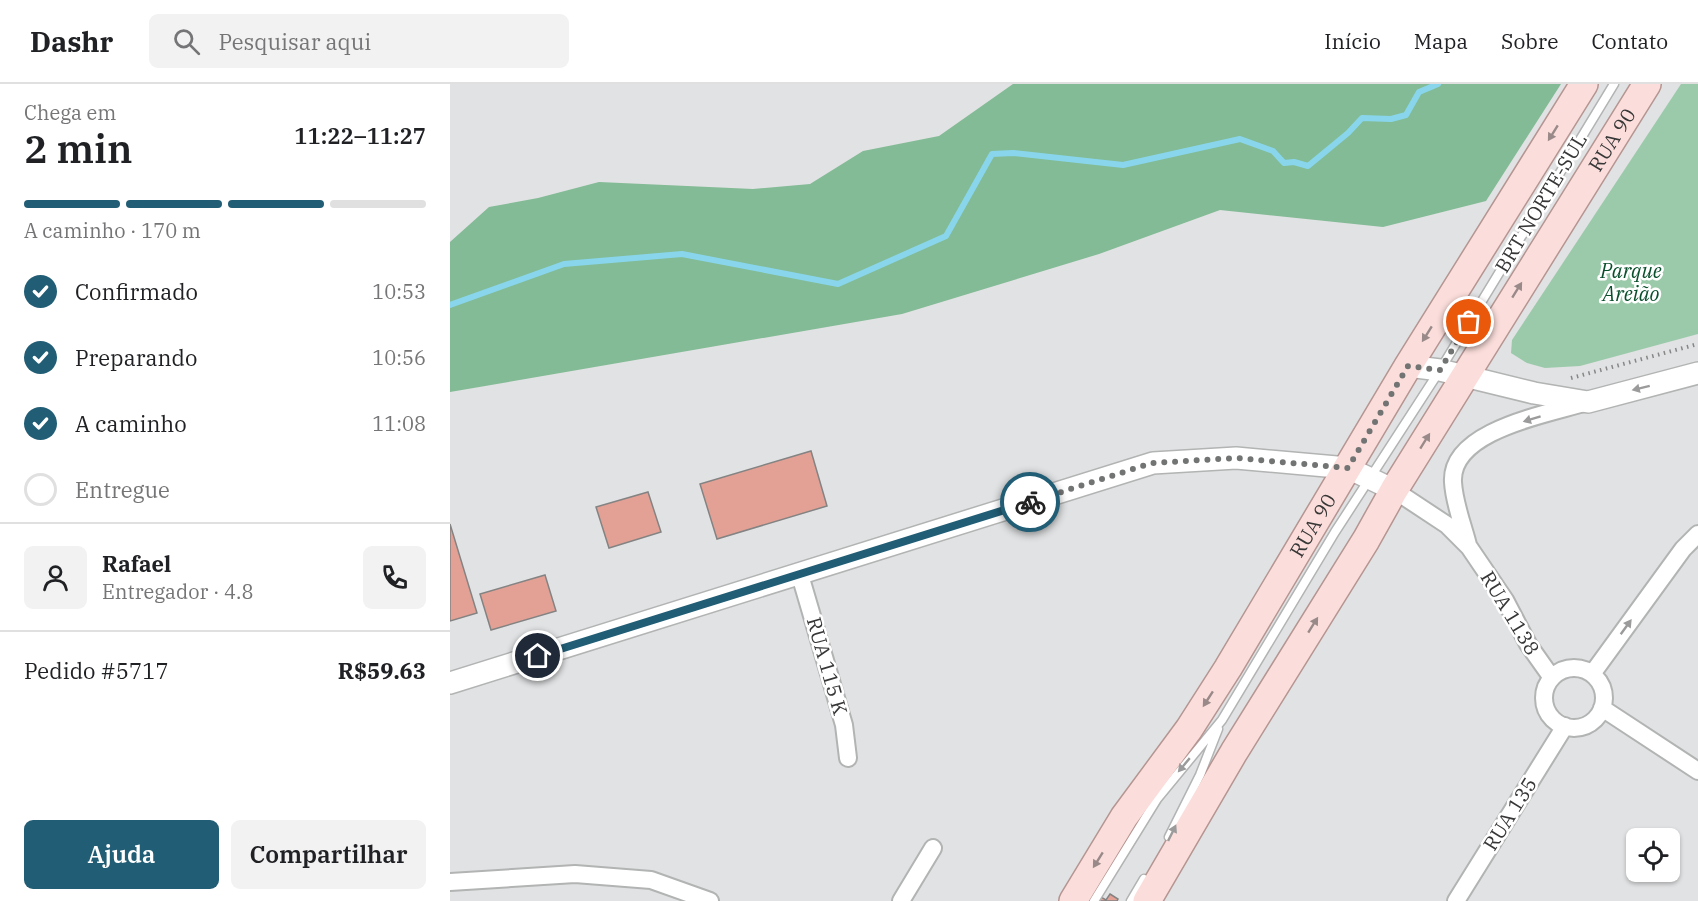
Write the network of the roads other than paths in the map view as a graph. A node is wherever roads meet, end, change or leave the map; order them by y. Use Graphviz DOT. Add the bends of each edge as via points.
graph roads {
  1 [pos="1584,84"];
  2 [pos="1614,84"];
  3 [pos="1647,84"];
  4 [pos="1408,366"];
  5 [pos="1452,373"];
  6 [pos="1698,373"];
  7 [pos="1588,402"];
  8 [pos="1371,479"];
  9 [pos="1698,534"];
  10 [pos="1469,547"];
  11 [pos="800,575"];
  12 [pos="1592,674"];
  13 [pos="1552,678"];
  14 [pos="450,683"];
  15 [pos="1602,708"];
  16 [pos="1222,720"];
  17 [pos="1565,726"];
  18 [pos="848,758"];
  19 [pos="1698,771"];
  20 [pos="933,848"];
  21 [pos="1163,850"];
  22 [pos="450,882"];
  23 [pos="1147,888"];
  24 [pos="710,901"];
  25 [pos="901,901"];
  26 [pos="1073,901"];
  27 [pos="1095,901"];
  28 [pos="1131,901"];
  29 [pos="1456,901"];
  1 -- 4 [label="main road, RUA 90, one-way"];
  2 -- 5 [label="lane, BRT NORTE-SUL"];
  5 -- 3 [label="main road, RUA 90, one-way"];
  4 -- 5 [label="street"];
  4 -- 8 [label="main road, RUA 90"];
  5 -- 7 [label="street"];
  5 -- 8 [label="main road, RUA 90"];
  6 -- 7 [label="street, one-way"];
  7 -- 10 [label="street, RUA 1138, one-way" via="1485,435 1469,446 1457,461 1452,481"];
  8 -- 10 [label="street, RUA 1138" via="1447,525"];
  8 -- 11 [label="street" via="1236,458 1152,463"];
  8 -- 16 [label="lane"];
  23 -- 8 [label="main road, RUA 90, one-way" via="1366,540"];
  8 -- 26 [label="main road, RUA 90, one-way" via="1228,668 1124,817"];
  12 -- 9 [label="street, one-way"];
  10 -- 13 [label="street, RUA 1138"];
  11 -- 14 [label="street"];
  11 -- 18 [label="street, RUA 115 K" via="844,725"];
  12 -- 13 [label="street" via="1572,668"];
  12 -- 15 [label="street" via="1604,698"];
  13 -- 17 [label="street" via="1546,687 1545,708"];
  15 -- 17 [label="street" via="1588,724"];
  15 -- 19 [label="street"];
  21 -- 16 [label="lane, one-way"];
  16 -- 27 [label="lane, one-way" via="1157,799"];
  17 -- 29 [label="street, RUA 135"];
  20 -- 25 [label="street"];
  22 -- 24 [label="street" via="575,874 651,880"];
  23 -- 28 [label="lane"];
}
